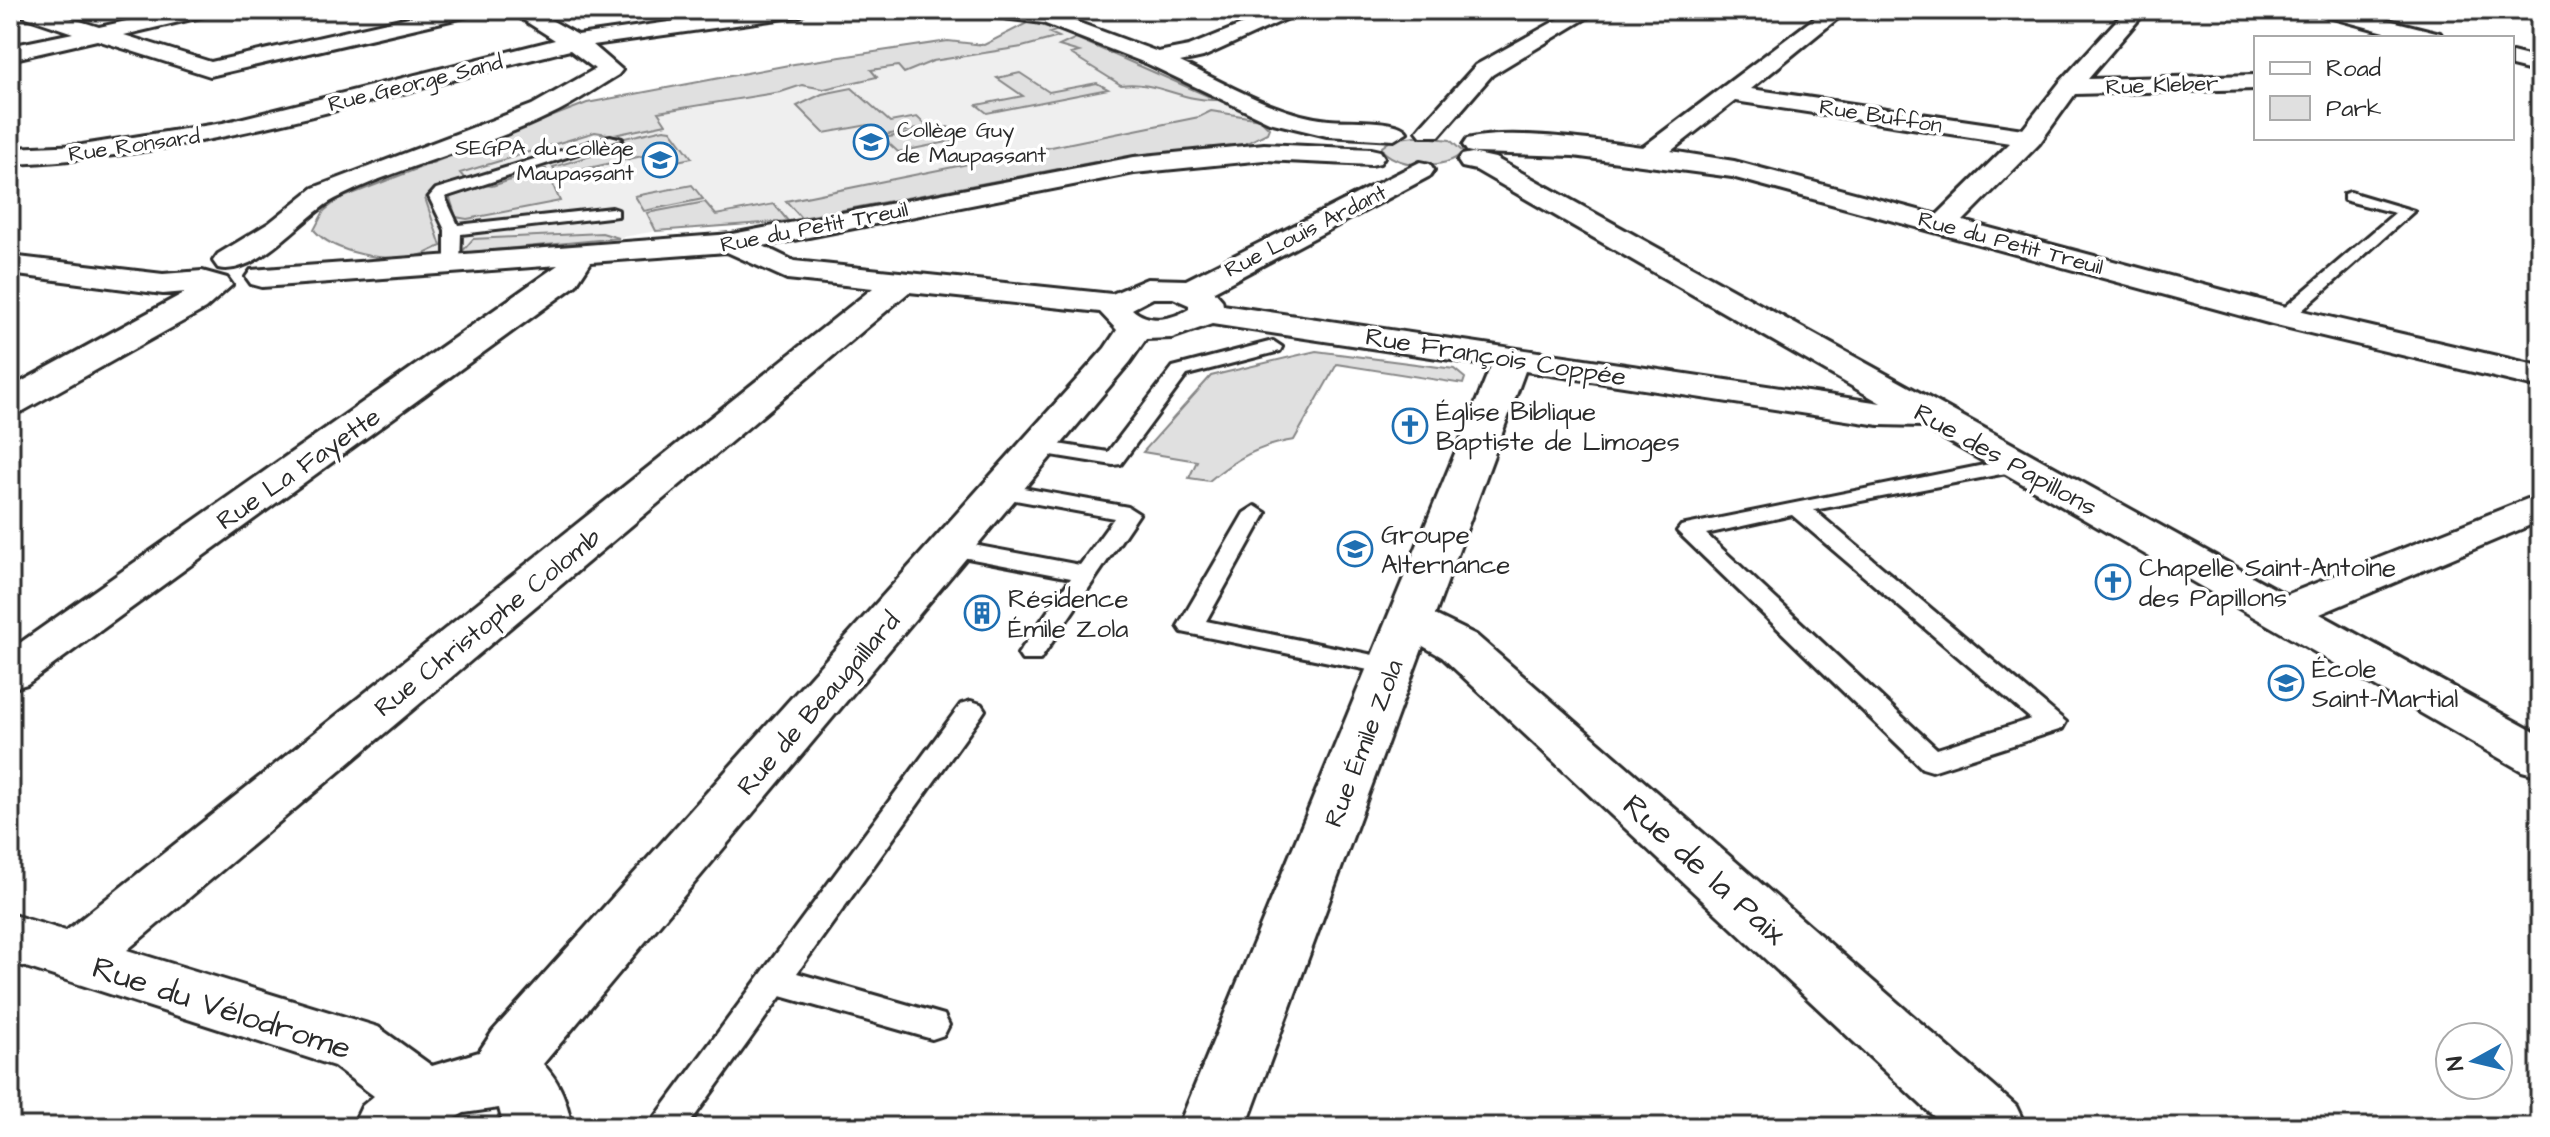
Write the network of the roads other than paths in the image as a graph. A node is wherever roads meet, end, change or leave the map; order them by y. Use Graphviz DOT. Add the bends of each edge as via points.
graph roads {
  1 [pos="24,10"];
  2 [pos="206,10"];
  3 [pos="468,10"];
  4 [pos="518,10"];
  5 [pos="800,10"];
  6 [pos="987,10"];
  7 [pos="1296,10"];
  8 [pos="1590,10"];
  9 [pos="1838,10"];
  10 [pos="2137,10"];
  11 [pos="2325,10"];
  12 [pos="1054,13"];
  13 [pos="2398,29"];
  14 [pos="99,34"];
  15 [pos="2378,36"];
  16 [pos="2424,36"];
  17 [pos="574,42"];
  18 [pos="10,53"];
  19 [pos="1156,59"];
  20 [pos="2514,60"];
  21 [pos="2540,66"];
  22 [pos="2254,82"];
  23 [pos="2068,87"];
  24 [pos="1732,93"];
  25 [pos="1278,117"];
  26 [pos="256,123"];
  27 [pos="1430,131"];
  28 [pos="2030,138"];
  29 [pos="615,139"];
  30 [pos="1379,143"];
  31 [pos="1314,149"];
  32 [pos="1264,152"];
  33 [pos="1474,153"];
  34 [pos="1649,155"];
  35 [pos="10,156"];
  36 [pos="1420,170"];
  37 [pos="2350,197"];
  38 [pos="612,213"];
  39 [pos="1944,224"];
  40 [pos="453,230"];
  41 [pos="732,243"];
  42 [pos="272,256"];
  43 [pos="579,257"];
  44 [pos="10,265"];
  45 [pos="451,265"];
  46 [pos="214,274"];
  47 [pos="899,284"];
  48 [pos="1198,302"];
  49 [pos="1127,315"];
  50 [pos="2284,317"];
  51 [pos="1273,347"];
  52 [pos="1512,358"];
  53 [pos="2540,377"];
  54 [pos="10,403"];
  55 [pos="1928,415"];
  56 [pos="1039,447"];
  57 [pos="2014,465"];
  58 [pos="1001,491"];
  59 [pos="2540,506"];
  60 [pos="1796,507"];
  61 [pos="1255,513"];
  62 [pos="952,548"];
  63 [pos="1089,574"];
  64 [pos="2282,613"];
  65 [pos="1402,644"];
  66 [pos="1031,654"];
  67 [pos="10,673"];
  68 [pos="971,710"];
  69 [pos="2540,758"];
  70 [pos="10,938"];
  71 [pos="74,959"];
  72 [pos="773,980"];
  73 [pos="932,1025"];
  74 [pos="536,1111"];
  75 [pos="404,1113"];
  76 [pos="666,1127"];
  77 [pos="1212,1127"];
  78 [pos="1992,1127"];
  1 -- 14 [label="street"];
  2 -- 14 [label="street"];
  3 -- 14 [label="street" via="210,69"];
  4 -- 17 [label="street"];
  5 -- 17 [label="street, Rue George Sand"];
  6 -- 12 [label="street"];
  7 -- 19 [label="street" via="1195,52"];
  8 -- 27 [label="street" via="1484,70"];
  9 -- 24 [label="street"];
  10 -- 23 [label="street"];
  11 -- 13 [label="street"];
  12 -- 19 [label="street"];
  13 -- 15 [label="street"];
  13 -- 16 [label="street"];
  14 -- 18 [label="street"];
  17 -- 26 [label="street, Rue George Sand"];
  17 -- 42 [label="street" via="610,70 541,110 323,194"];
  19 -- 25 [label="street"];
  20 -- 21 [label="street"];
  22 -- 23 [label="street, Rue Kleber"];
  23 -- 28 [label="street"];
  24 -- 28 [label="street, Rue Buffon"];
  24 -- 34 [label="street"];
  25 -- 30 [label="street"];
  25 -- 31 [label="street"];
  25 -- 32 [label="street" via="1280,135"];
  26 -- 35 [label="street, Rue Ronsard" via="106,150"];
  27 -- 30 [label="street"];
  27 -- 33 [label="street" via="1458,136"];
  28 -- 39 [label="street"];
  29 -- 40 [label="lane" via="441,192 437,197"];
  30 -- 31 [label="street, Rue du Petit Treuil"];
  30 -- 36 [label="street" via="1391,166"];
  31 -- 32 [label="street, Rue du Petit Treuil"];
  32 -- 41 [label="street, Rue du Petit Treuil" via="1134,165"];
  33 -- 34 [label="street, Rue du Petit Treuil" via="1556,146"];
  33 -- 36 [label="street" via="1450,168"];
  33 -- 55 [label="street, Rue des Papillons" via="1485,164"];
  34 -- 39 [label="street, Rue du Petit Treuil" via="1734,169"];
  36 -- 48 [label="street, Rue Louis Ardant"];
  37 -- 50 [label="lane" via="2406,211"];
  38 -- 40 [label="lane"];
  39 -- 50 [label="street, Rue du Petit Treuil"];
  40 -- 45 [label="lane"];
  41 -- 43 [label="street, Rue du Petit Treuil"];
  41 -- 47 [label="street" via="787,270"];
  42 -- 45 [label="street, Rue du Petit Treuil" via="302,276"];
  42 -- 46 [label="street, Rue du Petit Treuil"];
  43 -- 45 [label="street, Rue du Petit Treuil"];
  43 -- 67 [label="street, Rue La Fayette" via="565,278"];
  44 -- 46 [label="street, Rue du Petit Treuil" via="163,284"];
  46 -- 54 [label="street" via="193,302"];
  47 -- 49 [label="street"];
  47 -- 71 [label="street, Rue Christophe Colomb"];
  48 -- 49 [label="street, Rue Louis Ardant" via="1178,326"];
  48 -- 52 [label="street, Rue François Coppée"];
  49 -- 56 [label="street, Rue de Beaugaillard" via="1118,355"];
  50 -- 53 [label="street, Rue du Petit Treuil"];
  51 -- 56 [label="lane" via="1180,371 1113,459"];
  52 -- 55 [label="street, Rue François Coppée" via="1879,414"];
  52 -- 65 [label="street, Rue Émile Zola"];
  55 -- 57 [label="street, Rue des Papillons"];
  56 -- 58 [label="street, Rue de Beaugaillard"];
  57 -- 60 [label="lane"];
  57 -- 64 [label="street, Rue des Papillons"];
  58 -- 62 [label="street, Rue de Beaugaillard"];
  58 -- 63 [label="lane" via="1128,514"];
  59 -- 64 [label="street"];
  60 -- 60 [label="lane" via="1943,630 2052,722 1932,761 1689,531"];
  61 -- 65 [label="lane" via="1191,626"];
  62 -- 63 [label="lane"];
  62 -- 74 [label="street, Rue de Beaugaillard" via="516,1050"];
  63 -- 66 [label="lane"];
  64 -- 69 [label="street, Rue des Papillons"];
  65 -- 77 [label="street, Rue Émile Zola"];
  65 -- 78 [label="street, Rue de la Paix" via="1459,646"];
  68 -- 72 [label="lane"];
  70 -- 71 [label="street, Rue du Vélodrome"];
  71 -- 75 [label="street, Rue du Vélodrome" via="355,1046 400,1078"];
  72 -- 73 [label="lane"];
  72 -- 76 [label="lane"];
  74 -- 75 [label="street" via="472,1080"];
}
